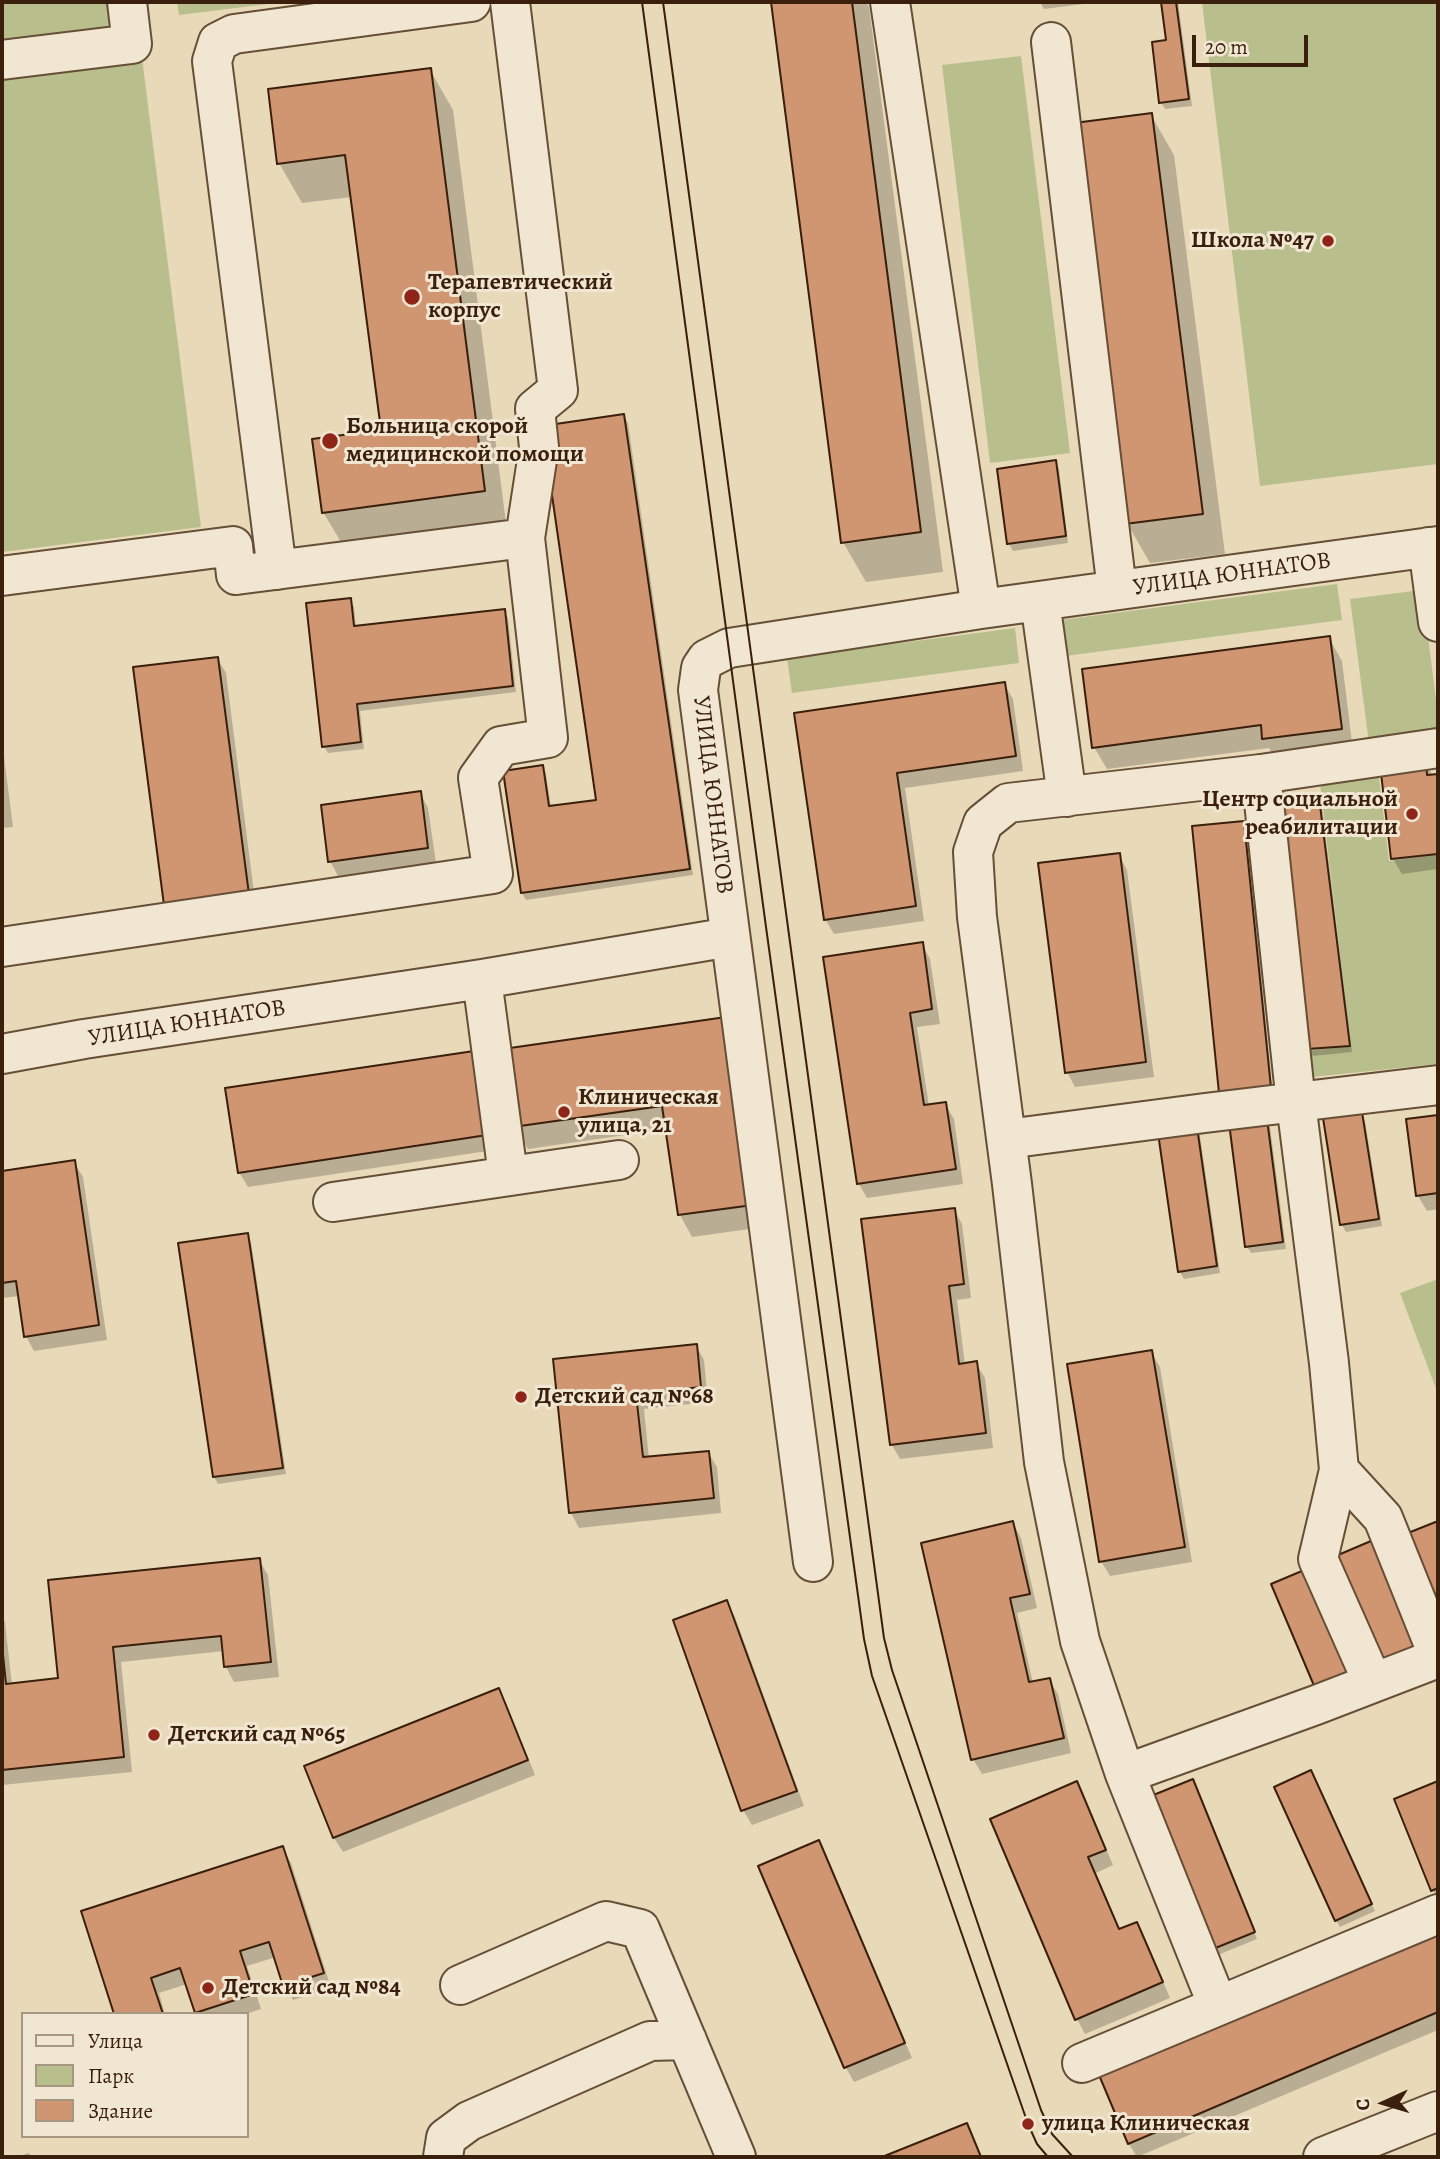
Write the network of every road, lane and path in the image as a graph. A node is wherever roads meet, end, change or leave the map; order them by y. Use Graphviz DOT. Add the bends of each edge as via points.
graph roads {
  1 [pos="127,2"];
  2 [pos="471,2"];
  3 [pos="510,2"];
  4 [pos="890,2"];
  5 [pos="1051,42"];
  6 [pos="2,60"];
  7 [pos="526,538"];
  8 [pos="1433,547"];
  9 [pos="277,570"];
  10 [pos="2,576"];
  11 [pos="1117,590"];
  12 [pos="1040,601"];
  13 [pos="981,609"];
  14 [pos="1438,622"];
  15 [pos="1438,748"];
  16 [pos="1261,774"];
  17 [pos="1067,797"];
  18 [pos="730,937"];
  19 [pos="2,947"];
  20 [pos="482,979"];
  21 [pos="2,1054"];
  22 [pos="1438,1085"];
  23 [pos="1296,1103"];
  24 [pos="1007,1139"];
  25 [pos="619,1160"];
  26 [pos="508,1175"];
  27 [pos="332,1202"];
  28 [pos="1339,1470"];
  29 [pos="813,1562"];
  30 [pos="1438,1656"];
  31 [pos="1373,1684"];
  32 [pos="1125,1773"];
  33 [pos="1438,1914"];
  34 [pos="460,1985"];
  35 [pos="1218,2006"];
  36 [pos="687,2040"];
  37 [pos="1082,2063"];
  38 [pos="1438,2110"];
  39 [pos="443,2157"];
  40 [pos="736,2157"];
  41 [pos="1323,2157"];
  1 -- 6 [label="street" via="132,44"];
  2 -- 9 [label="street" via="234,34 218,42 212,61"];
  3 -- 7 [label="street" via="558,390 535,409 539,447"];
  4 -- 13 [label="street"];
  5 -- 11 [label="street"];
  7 -- 9 [label="street"];
  7 -- 19 [label="street" via="548,738 501,746 478,778 493,874"];
  8 -- 11 [label="street, УЛИЦА ЮННАТОВ"];
  8 -- 14 [label="street"];
  9 -- 10 [label="street" via="236,575 233,546"];
  11 -- 12 [label="street, УЛИЦА ЮННАТОВ"];
  12 -- 13 [label="street, УЛИЦА ЮННАТОВ"];
  12 -- 17 [label="street"];
  13 -- 18 [label="street, УЛИЦА ЮННАТОВ" via="729,648 707,659 698,690"];
  15 -- 16 [label="street"];
  16 -- 17 [label="street"];
  16 -- 23 [label="street"];
  17 -- 24 [label="street" via="1008,803 983,823 973,852 977,917"];
  18 -- 20 [label="street, УЛИЦА ЮННАТОВ"];
  18 -- 29 [label="street"];
  20 -- 21 [label="street, УЛИЦА ЮННАТОВ"];
  20 -- 26 [label="street"];
  22 -- 23 [label="street"];
  23 -- 24 [label="street"];
  23 -- 28 [label="street"];
  24 -- 32 [label="street" via="1048,1488 1080,1641"];
  25 -- 26 [label="street"];
  26 -- 27 [label="street"];
  28 -- 30 [label="street" via="1383,1518"];
  28 -- 31 [label="street" via="1318,1559"];
  30 -- 31 [label="street"];
  31 -- 32 [label="street"];
  32 -- 35 [label="street"];
  33 -- 35 [label="street"];
  34 -- 36 [label="street" via="606,1921 640,1929"];
  35 -- 37 [label="street"];
  36 -- 39 [label="street" via="650,2041 469,2121 446,2138"];
  36 -- 40 [label="street"];
  38 -- 41 [label="street"];
}
